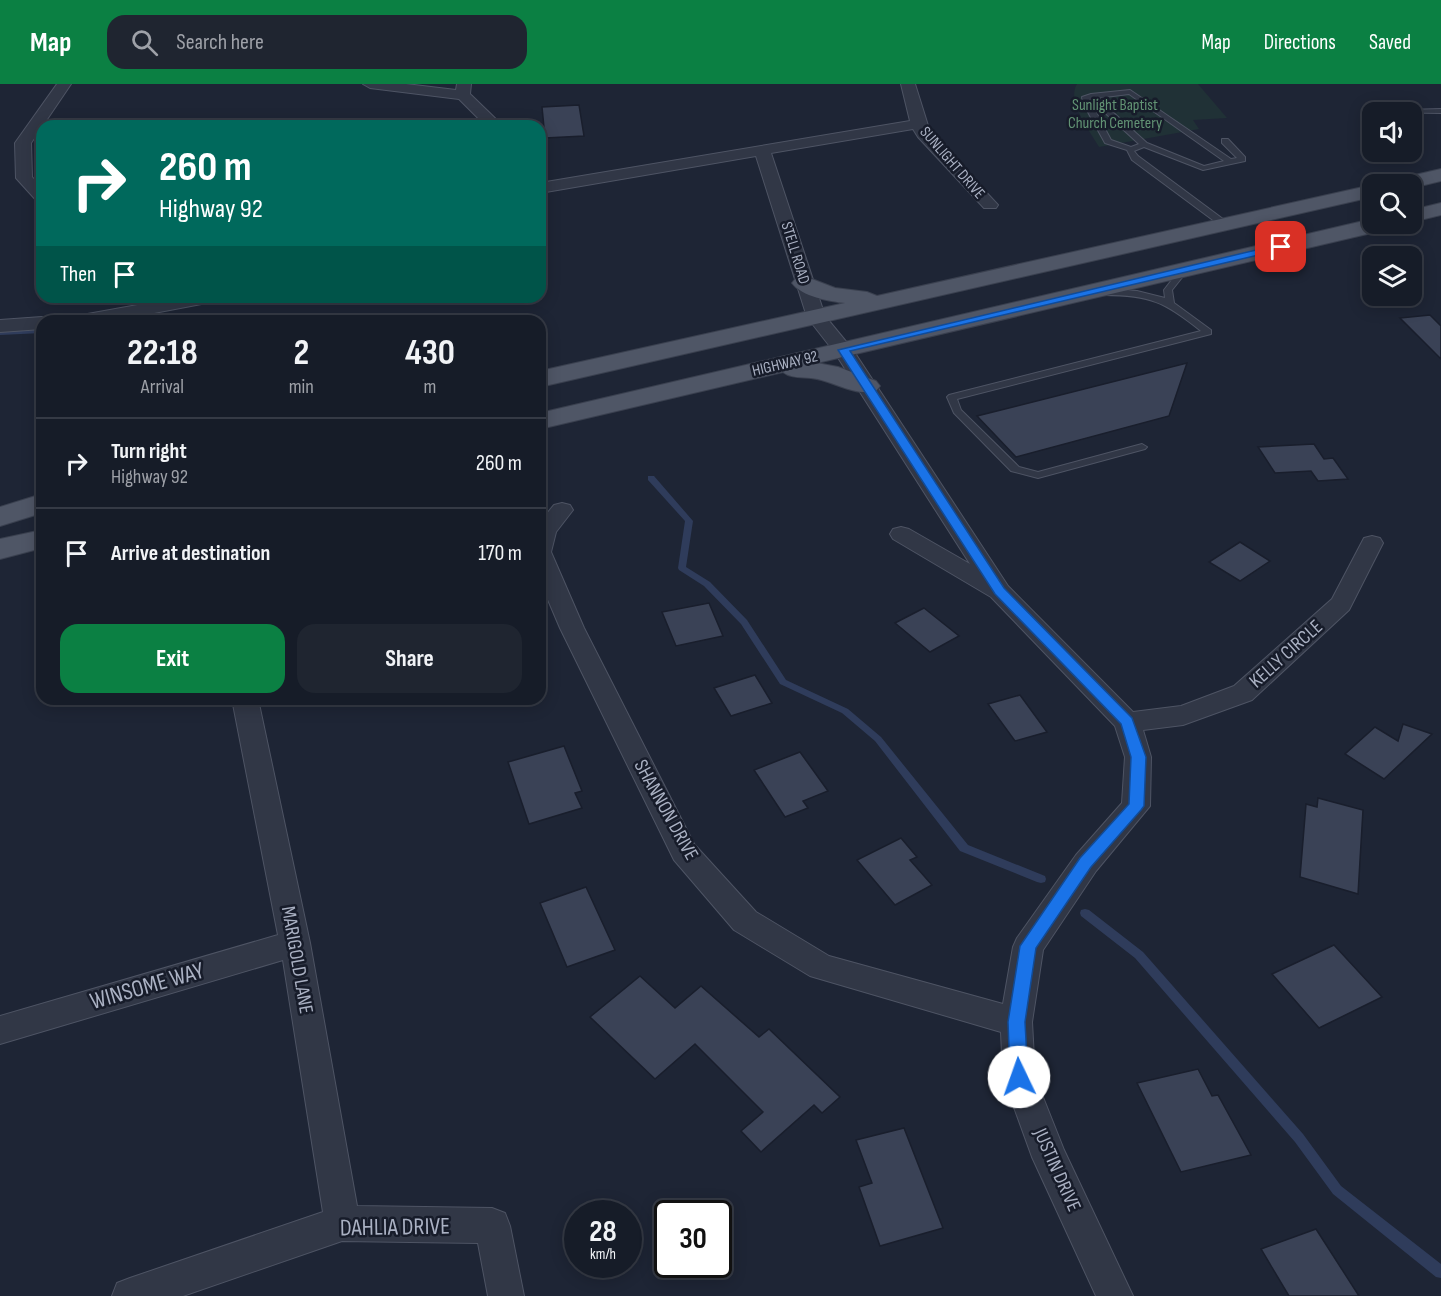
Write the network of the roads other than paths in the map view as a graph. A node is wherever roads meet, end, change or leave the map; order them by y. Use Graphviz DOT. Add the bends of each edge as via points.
graph roads {
  1 [pos="64,84"];
  2 [pos="370,84"];
  3 [pos="908,84"];
  4 [pos="464,89"];
  5 [pos="1091,96"];
  6 [pos="1422,111"];
  7 [pos="1441,111"];
  8 [pos="39,120"];
  9 [pos="491,120"];
  10 [pos="36,124"];
  11 [pos="918,124"];
  12 [pos="1226,141"];
  13 [pos="1144,145"];
  14 [pos="762,149"];
  15 [pos="1131,149"];
  16 [pos="1230,162"];
  17 [pos="1441,176"];
  18 [pos="1422,180"];
  19 [pos="546,187"];
  20 [pos="36,191"];
  21 [pos="1362,193"];
  22 [pos="990,205"];
  23 [pos="1441,209"];
  24 [pos="1422,214"];
  25 [pos="1224,224"];
  26 [pos="1362,228"];
  27 [pos="1184,270"];
  28 [pos="804,284"];
  29 [pos="1083,293"];
  30 [pos="892,299"];
  31 [pos="1170,302"];
  32 [pos="180,303"];
  33 [pos="114,315"];
  34 [pos="816,317"];
  35 [pos="36,323"];
  36 [pos="0,326"];
  37 [pos="843,350"];
  38 [pos="753,371"];
  39 [pos="546,378"];
  40 [pos="867,386"];
  41 [pos="546,420"];
  42 [pos="1142,447"];
  43 [pos="36,493"];
  44 [pos="0,501"];
  45 [pos="36,505"];
  46 [pos="562,510"];
  47 [pos="0,517"];
  48 [pos="546,531"];
  49 [pos="901,534"];
  50 [pos="36,540"];
  51 [pos="1372,543"];
  52 [pos="0,549"];
  53 [pos="546,567"];
  54 [pos="999,591"];
  55 [pos="245,705"];
  56 [pos="1127,722"];
  57 [pos="295,943"];
  58 [pos="1016,1022"];
  59 [pos="0,1030"];
  60 [pos="342,1223"];
  61 [pos="130,1296"];
  62 [pos="506,1296"];
  63 [pos="1115,1296"];
  1 -- 8 [label="street"];
  2 -- 4 [label="street"];
  3 -- 11 [label="street, SUNLIGHT DRIVE"];
  4 -- 9 [label="street"];
  5 -- 13 [label="lane"];
  5 -- 15 [label="lane" via="1085,97 1086,102 1108,141"];
  5 -- 16 [label="lane" via="1130,92"];
  6 -- 7 [label="lane"];
  10 -- 20 [label="street" via="23,143 24,178"];
  11 -- 14 [label="street"];
  11 -- 22 [label="street, SUNLIGHT DRIVE" via="948,163"];
  12 -- 16 [label="lane" via="1242,159"];
  13 -- 15 [label="lane"];
  13 -- 16 [label="lane" via="1203,168"];
  14 -- 19 [label="street"];
  14 -- 28 [label="street, STELL ROAD"];
  15 -- 25 [label="lane" via="1135,158"];
  17 -- 18 [label="main road"];
  21 -- 25 [label="main road"];
  23 -- 24 [label="main road"];
  25 -- 30 [label="main road"];
  26 -- 27 [label="main road, HIGHWAY 92"];
  27 -- 29 [label="main road, HIGHWAY 92"];
  27 -- 31 [label="lane" via="1168,290"];
  28 -- 30 [label="main road" via="842,297"];
  28 -- 34 [label="street, STELL ROAD"];
  29 -- 31 [label="lane" via="1133,292"];
  29 -- 37 [label="main road, HIGHWAY 92"];
  30 -- 34 [label="main road"];
  31 -- 42 [label="lane" via="1208,332 952,397 957,411 1015,469 1038,475"];
  32 -- 33 [label="street"];
  34 -- 37 [label="street, STELL ROAD"];
  34 -- 39 [label="main road"];
  35 -- 36 [label="street"];
  37 -- 38 [label="main road, HIGHWAY 92"];
  37 -- 40 [label="street, JUSTIN DRIVE"];
  38 -- 40 [label="main road" via="811,369"];
  38 -- 41 [label="main road, HIGHWAY 92"];
  40 -- 54 [label="street, JUSTIN DRIVE"];
  43 -- 44 [label="main road"];
  45 -- 47 [label="main road"];
  46 -- 48 [label="street, SHANNON DRIVE"];
  49 -- 54 [label="street, JUSTIN DRIVE"];
  50 -- 52 [label="main road"];
  51 -- 56 [label="street, KELLY CIRCLE" via="1341,604 1243,693 1183,715"];
  53 -- 58 [label="street, SHANNON DRIVE" via="572,628 684,852 745,921 821,967"];
  54 -- 56 [label="street, JUSTIN DRIVE"];
  55 -- 57 [label="street, MARIGOLD LANE"];
  56 -- 58 [label="street, JUSTIN DRIVE" via="1138,757 1136,806 1086,863 1028,946"];
  57 -- 59 [label="street, WINSOME WAY"];
  57 -- 60 [label="street, MARIGOLD LANE"];
  58 -- 63 [label="street, JUSTIN DRIVE" via="1019,1077 1049,1157"];
  60 -- 61 [label="street, DAHLIA DRIVE"];
  60 -- 62 [label="street, DAHLIA DRIVE" via="492,1226"];
}
